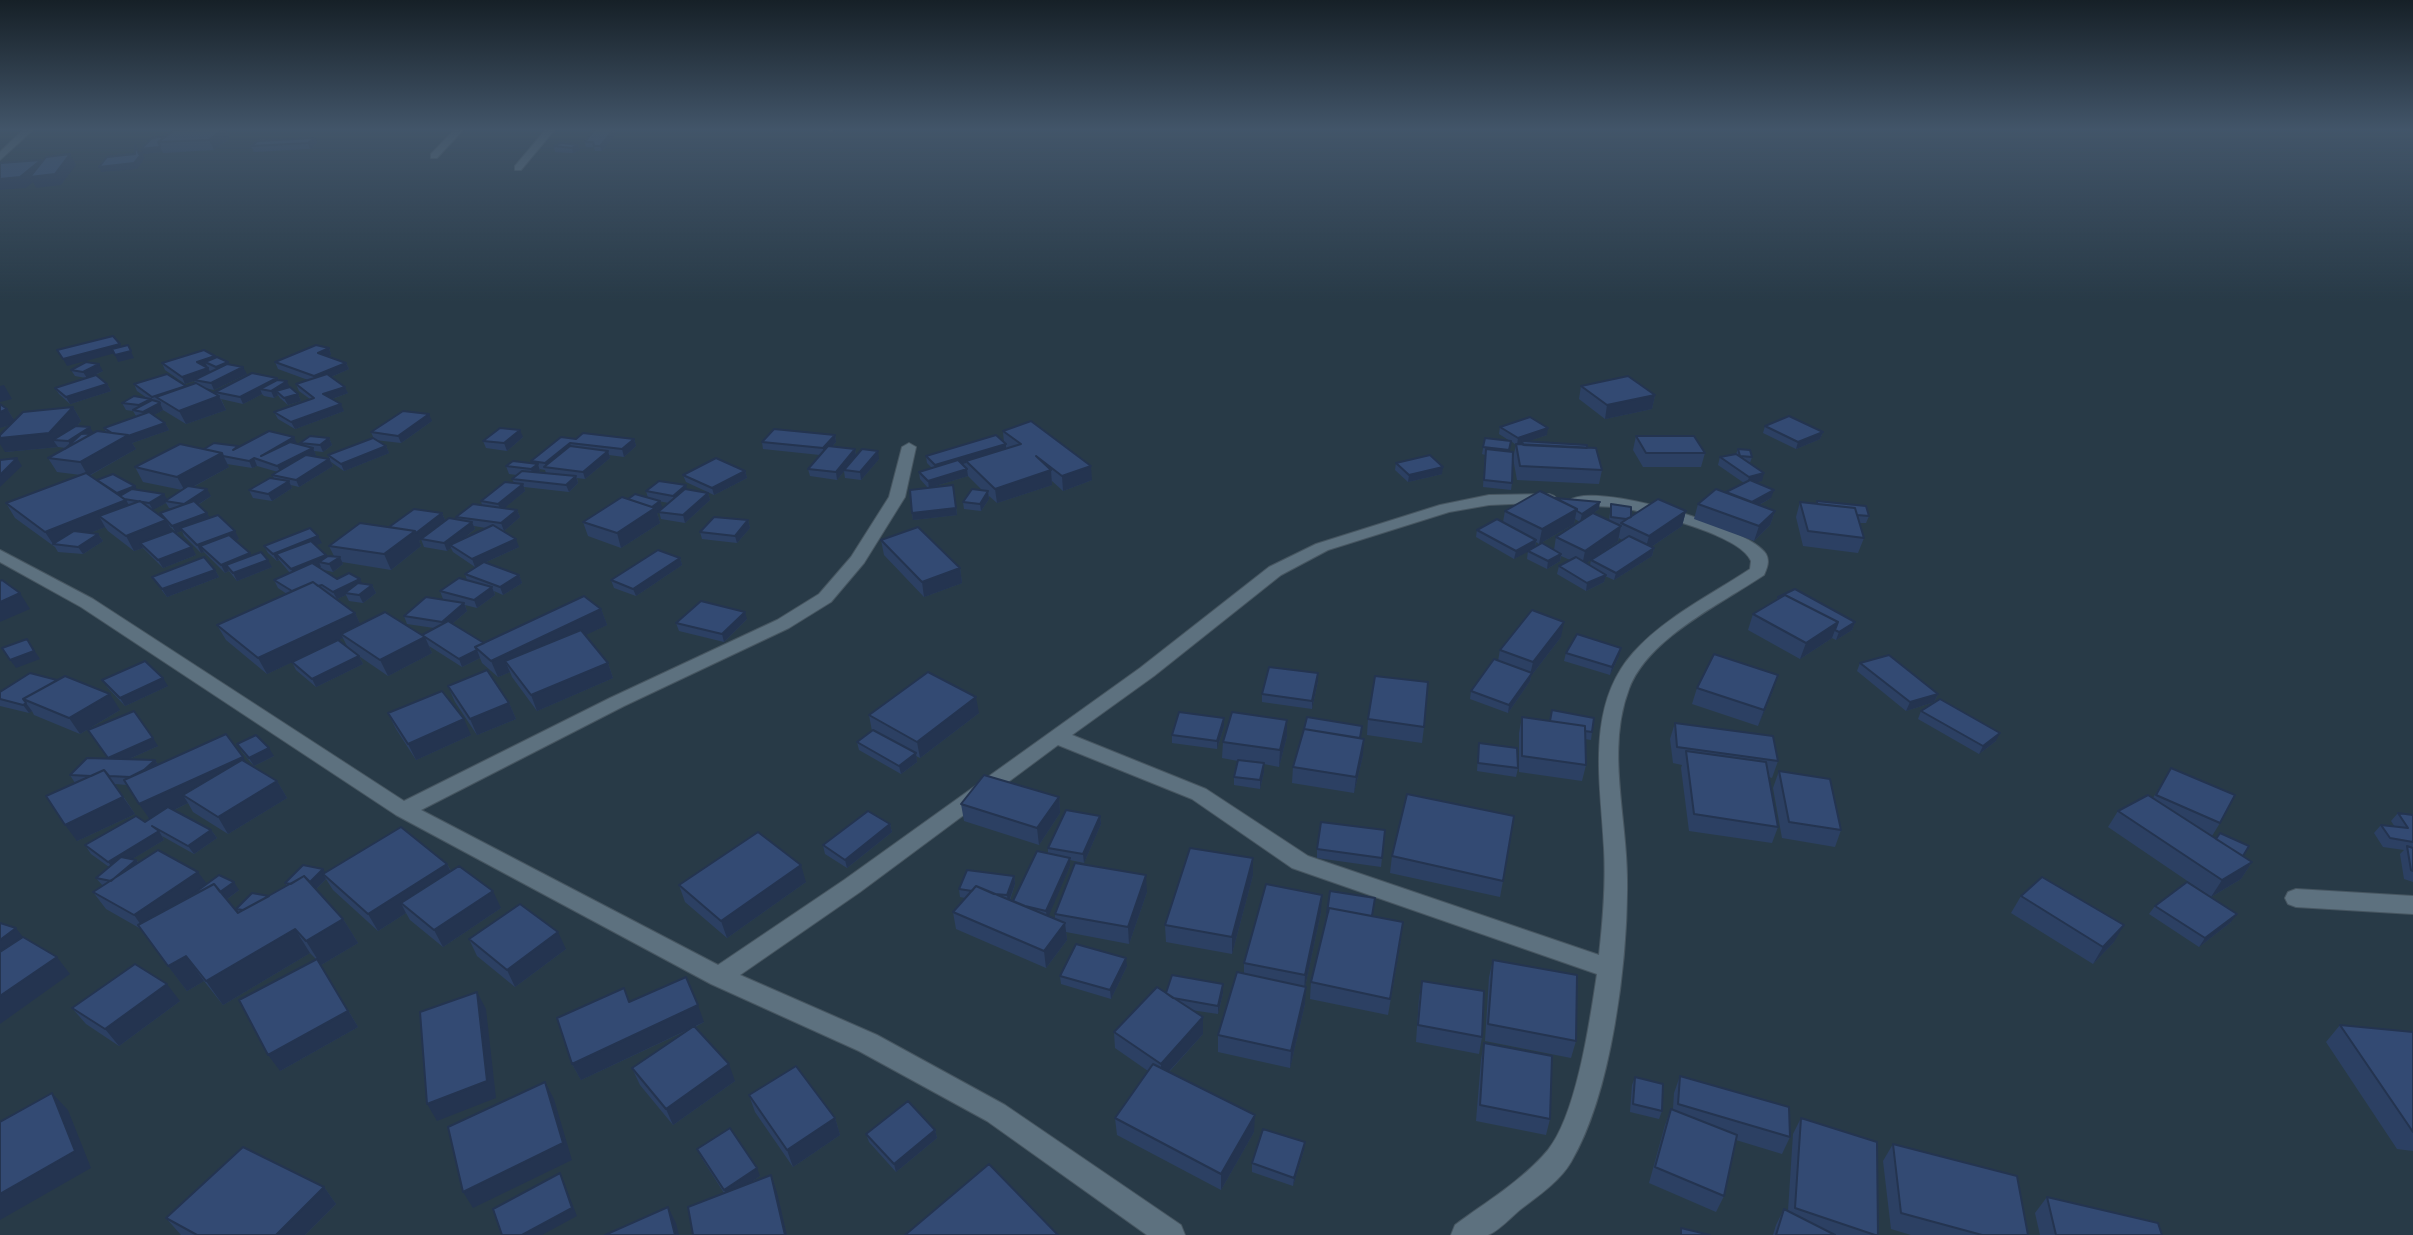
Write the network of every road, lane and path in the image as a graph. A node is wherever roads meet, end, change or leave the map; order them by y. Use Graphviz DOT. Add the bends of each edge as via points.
graph roads {
  1 [pos="909,447"];
  2 [pos="0,555"];
  3 [pos="1058,737"];
  4 [pos="403,810"];
  5 [pos="2296,898"];
  6 [pos="2413,905"];
  7 [pos="1609,968"];
  8 [pos="719,977"];
  9 [pos="1171,1235"];
  10 [pos="1465,1235"];
  1 -- 4 [label="street" via="892,507 858,560 825,598 783,624"];
  2 -- 4 [label="street" via="87,603"];
  3 -- 7 [label="street" via="1192,790 1300,862"];
  3 -- 7 [label="street" via="1275,571 1322,547 1395,524 1478,502 1535,498 1633,505 1720,533 1758,554 1758,571 1647,648 1621,685 1610,741 1616,882"];
  3 -- 8 [label="street"];
  4 -- 8 [label="street"];
  5 -- 6 [label="street"];
  7 -- 10 [label="street" via="1588,1087 1561,1155"];
  8 -- 9 [label="street" via="868,1044 996,1113"];
}
